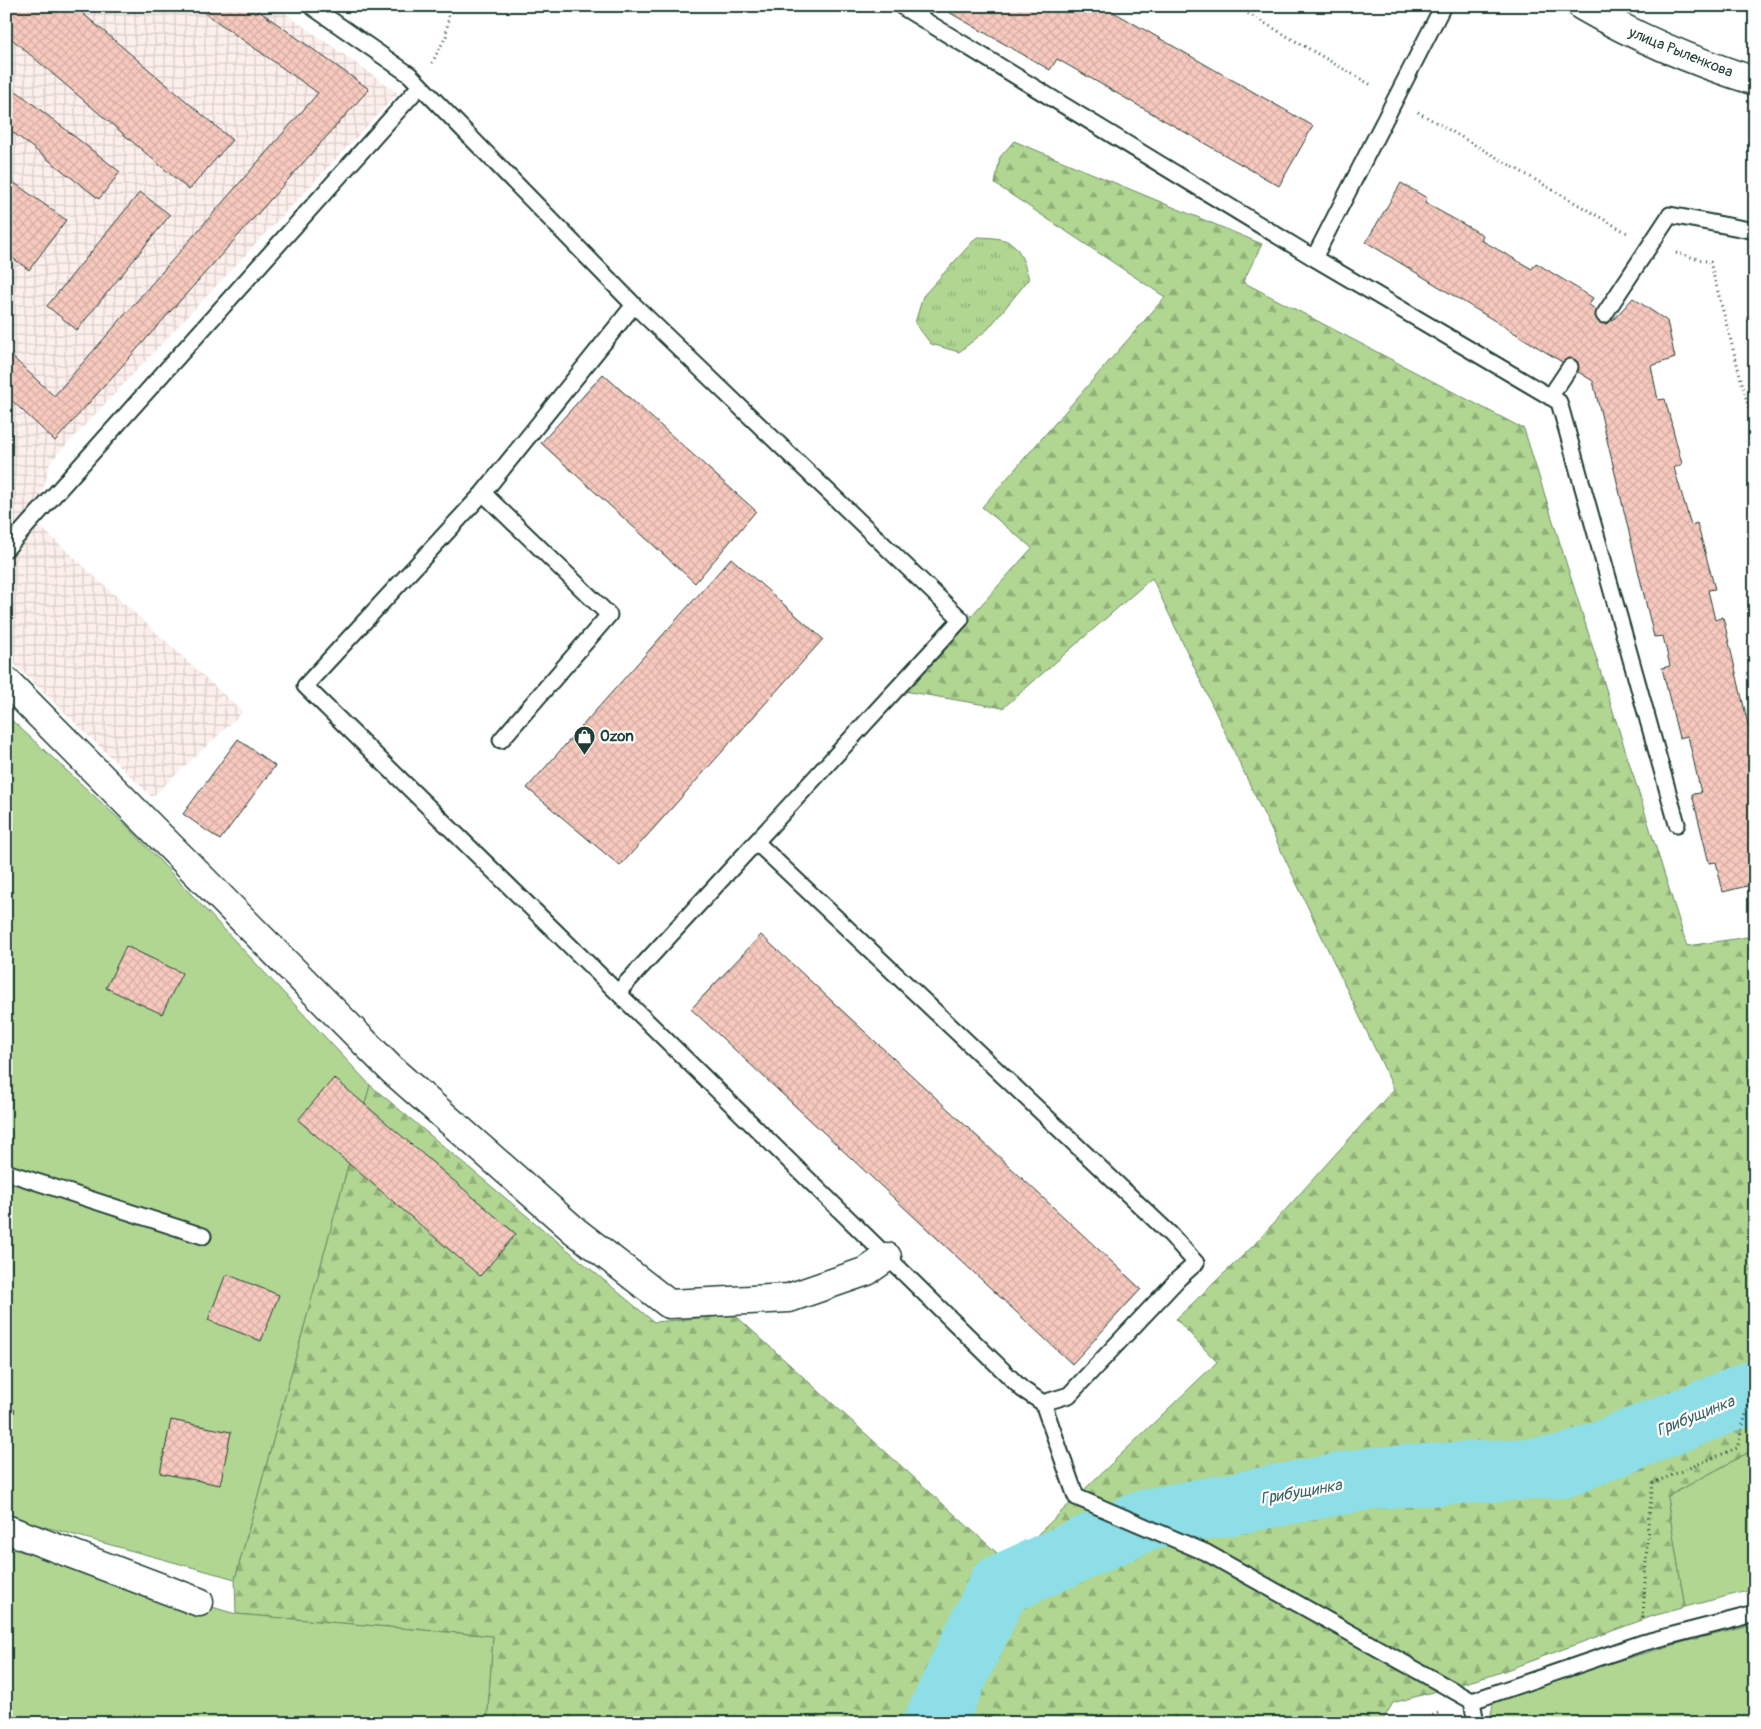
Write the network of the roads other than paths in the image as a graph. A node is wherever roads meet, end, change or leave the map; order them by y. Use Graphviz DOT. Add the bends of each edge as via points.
graph roads {
  1 [pos="311,6"];
  2 [pos="901,6"];
  3 [pos="1443,6"];
  4 [pos="1582,6"];
  5 [pos="1755,81"];
  6 [pos="420,86"];
  7 [pos="1755,231"];
  8 [pos="1314,258"];
  9 [pos="634,305"];
  10 [pos="1604,315"];
  11 [pos="1570,367"];
  12 [pos="1550,397"];
  13 [pos="482,493"];
  14 [pos="6,549"];
  15 [pos="6,681"];
  16 [pos="501,740"];
  17 [pos="1677,824"];
  18 [pos="756,842"];
  19 [pos="618,992"];
  20 [pos="6,1172"];
  21 [pos="203,1236"];
  22 [pos="888,1257"];
  23 [pos="1043,1403"];
  24 [pos="6,1528"];
  25 [pos="199,1602"];
  26 [pos="1755,1614"];
  27 [pos="1472,1701"];
  28 [pos="1476,1723"];
  1 -- 6 [label="lane" via="410,75"];
  2 -- 8 [label="lane"];
  3 -- 8 [label="lane"];
  4 -- 5 [label="street, улица Рыленкова" via="1617,26 1702,64"];
  6 -- 9 [label="lane"];
  6 -- 14 [label="lane"];
  7 -- 10 [label="lane" via="1670,215"];
  8 -- 12 [label="lane"];
  9 -- 13 [label="lane"];
  9 -- 18 [label="lane" via="961,619"];
  11 -- 12 [label="lane"];
  12 -- 17 [label="lane" via="1559,402"];
  13 -- 16 [label="lane" via="609,615"];
  13 -- 19 [label="lane" via="305,686"];
  15 -- 22 [label="street" via="390,1069 575,1231 669,1304 789,1298 867,1271"];
  18 -- 19 [label="lane"];
  18 -- 23 [label="lane" via="1170,1234 1196,1264 1069,1395"];
  19 -- 22 [label="lane"];
  20 -- 21 [label="lane"];
  22 -- 23 [label="lane" via="1022,1389"];
  23 -- 27 [label="lane" via="1076,1497 1207,1553"];
  24 -- 25 [label="street"];
  26 -- 27 [label="lane" via="1642,1643"];
  27 -- 28 [label="lane"];
}
